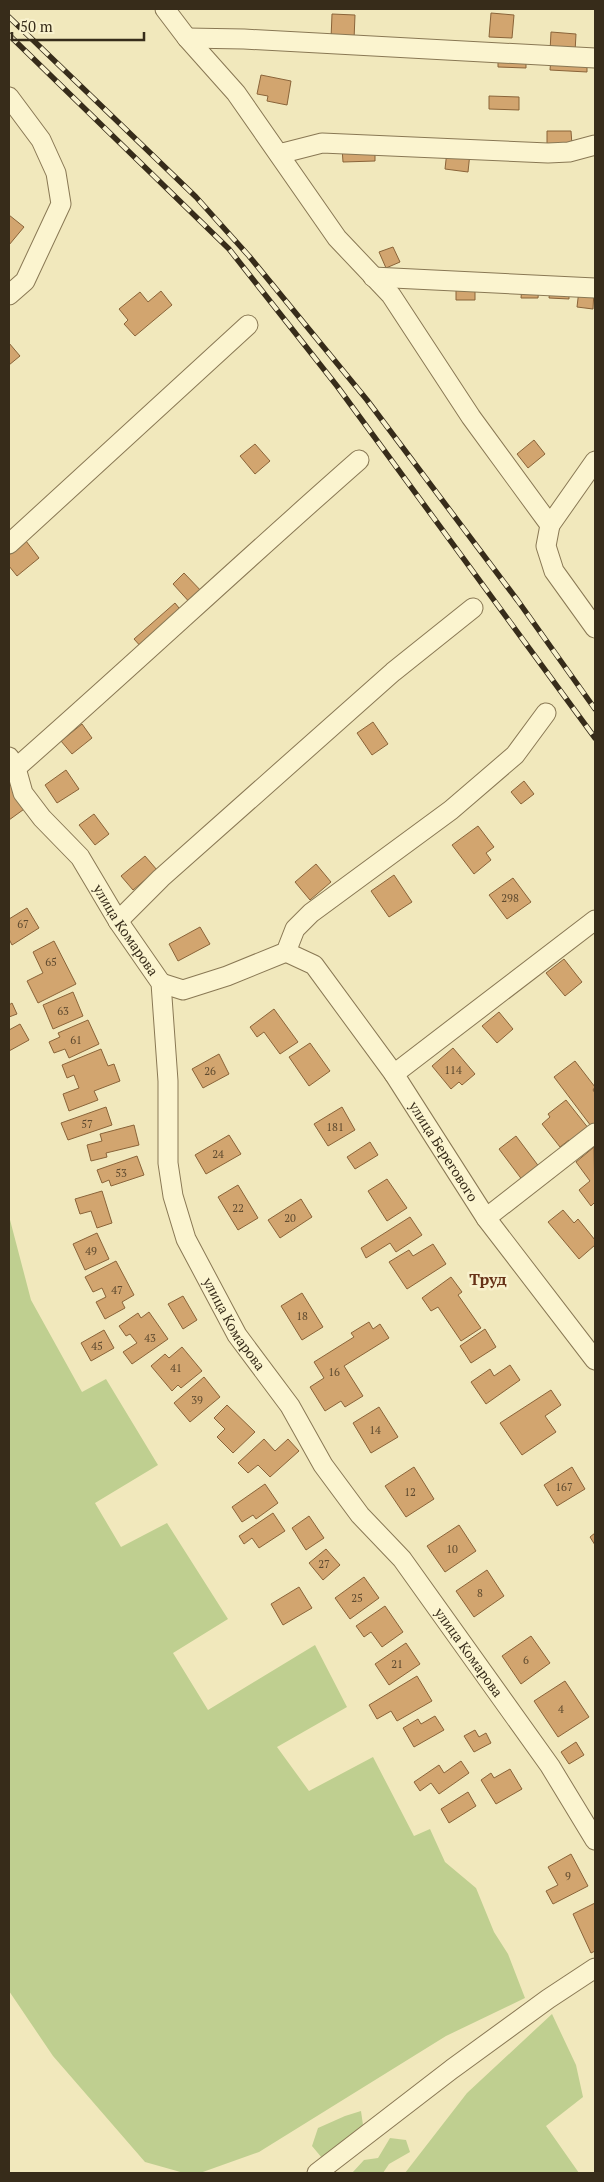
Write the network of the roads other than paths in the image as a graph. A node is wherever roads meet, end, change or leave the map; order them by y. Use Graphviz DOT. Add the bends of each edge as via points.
graph roads {
  1 [pos="165,9"];
  2 [pos="187,38"];
  3 [pos="595,58"];
  4 [pos="9,97"];
  5 [pos="595,145"];
  6 [pos="279,154"];
  7 [pos="373,276"];
  8 [pos="595,288"];
  9 [pos="9,295"];
  10 [pos="248,325"];
  11 [pos="359,460"];
  12 [pos="595,461"];
  13 [pos="550,525"];
  14 [pos="9,544"];
  15 [pos="473,608"];
  16 [pos="595,628"];
  17 [pos="546,713"];
  18 [pos="12,763"];
  19 [pos="595,920"];
  20 [pos="118,921"];
  21 [pos="286,952"];
  22 [pos="161,984"];
  23 [pos="394,1074"];
  24 [pos="595,1133"];
  25 [pos="486,1218"];
  26 [pos="595,1360"];
  27 [pos="595,1840"];
  28 [pos="595,1968"];
  29 [pos="317,2173"];
  1 -- 2 [label="street"];
  2 -- 3 [label="street"];
  2 -- 6 [label="street" via="236,93"];
  4 -- 9 [label="street" via="41,140 56,173 61,204 25,281"];
  5 -- 6 [label="street" via="569,152 548,153 322,143"];
  6 -- 7 [label="street" via="337,238"];
  7 -- 8 [label="street"];
  7 -- 13 [label="street" via="391,295 471,417"];
  10 -- 14 [label="street"];
  11 -- 18 [label="street" via="142,657"];
  12 -- 13 [label="street"];
  13 -- 16 [label="street" via="546,546 554,571"];
  15 -- 20 [label="street" via="386,678 161,878"];
  17 -- 21 [label="street" via="515,755 451,810 311,913 295,928"];
  18 -- 20 [label="street, улица Комарова" via="23,794 80,857"];
  19 -- 23 [label="street"];
  20 -- 22 [label="street, улица Комарова"];
  21 -- 22 [label="street" via="183,990"];
  21 -- 23 [label="street, улица Берегового" via="314,965"];
  22 -- 27 [label="street, улица Комарова" via="168,1081 168,1163 173,1196 186,1239 237,1335 290,1406 323,1465 360,1515 402,1559 550,1766"];
  23 -- 25 [label="street, улица Берегового"];
  24 -- 25 [label="street"];
  25 -- 26 [label="street, улица Берегового"];
  28 -- 29 [label="street" via="548,1998"];
}
